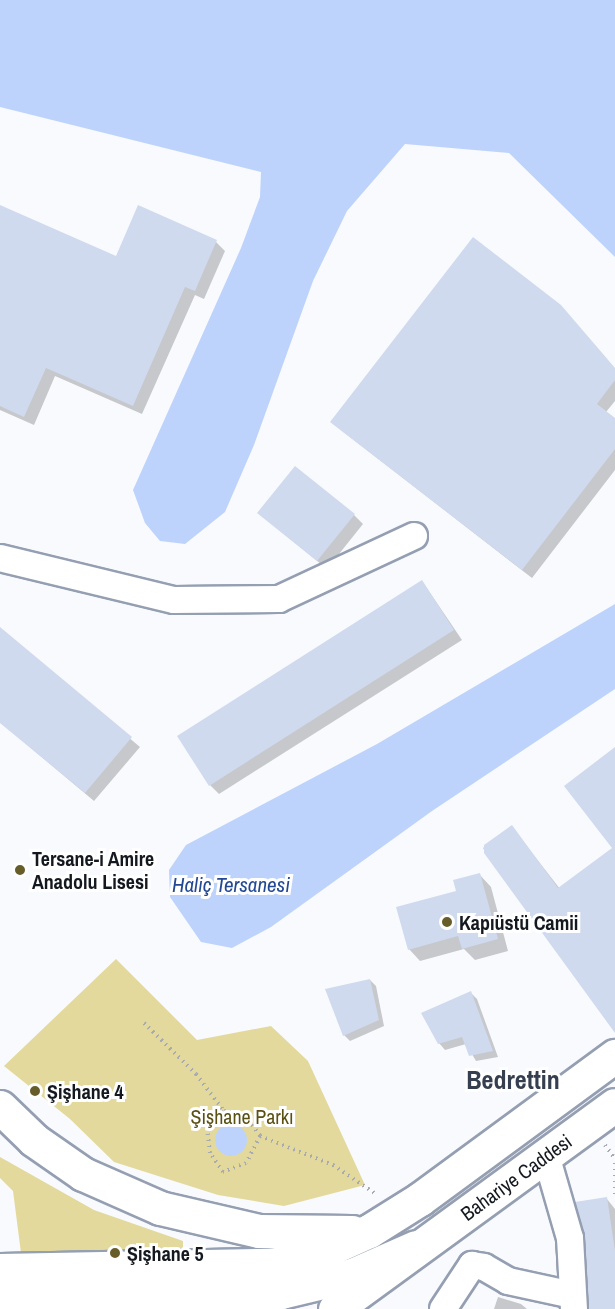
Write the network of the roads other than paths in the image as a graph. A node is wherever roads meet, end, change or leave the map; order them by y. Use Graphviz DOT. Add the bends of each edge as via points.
graph roads {
  1 [pos="414,536"];
  2 [pos="0,558"];
  3 [pos="615,1056"];
  4 [pos="615,1105"];
  5 [pos="0,1107"];
  6 [pos="546,1155"];
  7 [pos="369,1231"];
  8 [pos="416,1247"];
  9 [pos="0,1270"];
  10 [pos="0,1297"];
  11 [pos="574,1302"];
  12 [pos="334,1309"];
  13 [pos="444,1309"];
  1 -- 2 [label="street" via="279,599 174,600"];
  3 -- 7 [label="main road" via="469,1166"];
  4 -- 6 [label="main road, Bahariye Caddesi"];
  5 -- 7 [label="main road" via="34,1140 83,1174 160,1208 278,1233"];
  6 -- 8 [label="main road, Bahariye Caddesi"];
  6 -- 11 [label="street" via="570,1238"];
  7 -- 9 [label="main road" via="307,1259 269,1265"];
  8 -- 10 [label="main road" via="352,1275 281,1293"];
  8 -- 12 [label="main road"];
  11 -- 13 [label="street" via="472,1265"];
}
